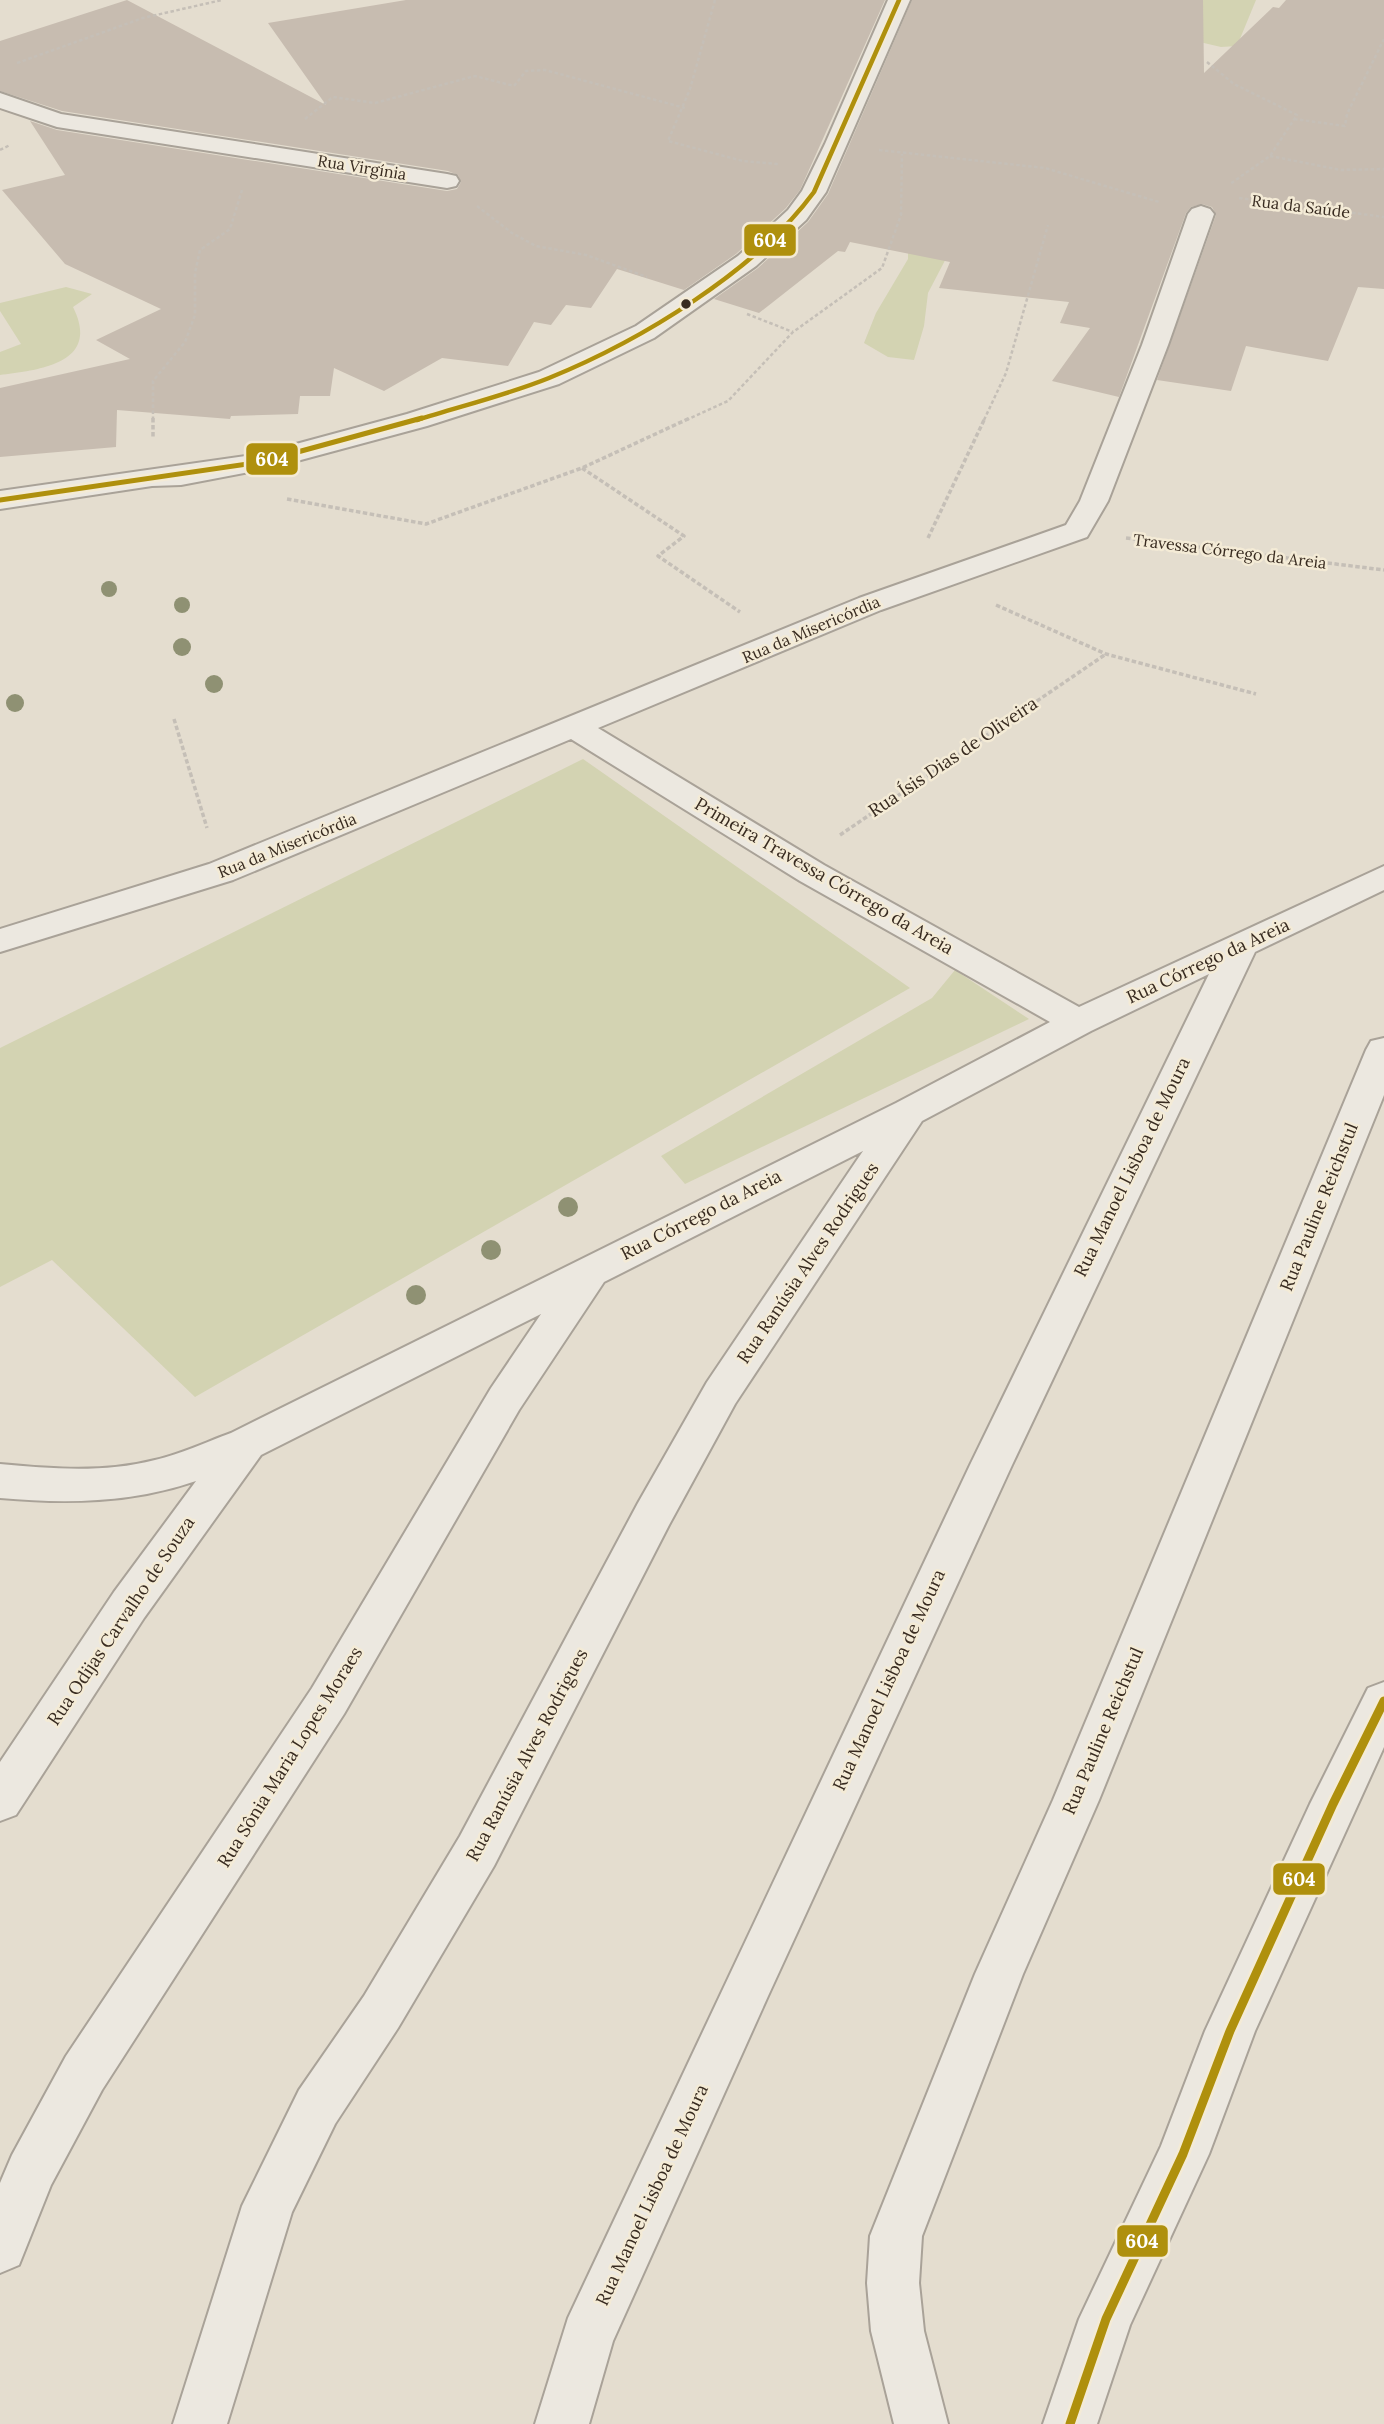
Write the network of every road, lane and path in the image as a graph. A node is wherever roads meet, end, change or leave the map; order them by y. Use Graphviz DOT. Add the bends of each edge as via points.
graph roads {
  1 [pos="222,0"];
  2 [pos="715,0"];
  3 [pos="899,0"];
  4 [pos="1384,39"];
  5 [pos="1207,62"];
  6 [pos="12,64"];
  7 [pos="0,100"];
  8 [pos="685,108"];
  9 [pos="1294,119"];
  10 [pos="264,152"];
  11 [pos="832,154"];
  12 [pos="902,154"];
  13 [pos="1270,156"];
  14 [pos="1384,169"];
  15 [pos="447,181"];
  16 [pos="1209,205"];
  17 [pos="1384,216"];
  18 [pos="1048,225"];
  19 [pos="700,296"];
  20 [pos="582,468"];
  21 [pos="152,477"];
  22 [pos="0,500"];
  23 [pos="378,514"];
  24 [pos="1077,531"];
  25 [pos="1384,570"];
  26 [pos="937,579"];
  27 [pos="782,641"];
  28 [pos="1106,654"];
  29 [pos="1256,694"];
  30 [pos="174,719"];
  31 [pos="572,726"];
  32 [pos="221,872"];
  33 [pos="812,873"];
  34 [pos="1384,877"];
  35 [pos="0,942"];
  36 [pos="1241,945"];
  37 [pos="1078,1021"];
  38 [pos="1384,1050"];
  39 [pos="909,1112"];
  40 [pos="591,1270"];
  41 [pos="246,1444"];
  42 [pos="0,1481"];
  43 [pos="1384,1701"];
  44 [pos="0,1801"];
  45 [pos="0,2248"];
  46 [pos="200,2424"];
  47 [pos="562,2424"];
  48 [pos="920,2424"];
  49 [pos="1070,2424"];
  1 -- 6 [label="path" via="172,8"];
  2 -- 8 [label="path" via="706,48"];
  3 -- 11 [label="street"];
  4 -- 9 [label="path" via="1345,126"];
  5 -- 9 [label="path" via="1234,84 1297,115"];
  7 -- 10 [label="street, Rua Virgínia" via="57,120"];
  8 -- 10 [label="path" via="545,70 526,71 514,86 475,76 375,103 333,97"];
  8 -- 11 [label="path, Rua da Saúde" via="668,141 743,161"];
  9 -- 13 [label="path"];
  10 -- 15 [label="street, Rua Virgínia"];
  10 -- 21 [label="path" via="240,193 230,229 200,250 195,315 185,342 153,381"];
  11 -- 12 [label="path, Rua da Saúde"];
  11 -- 19 [label="street" via="808,200 777,236"];
  12 -- 16 [label="path, Rua da Saúde" via="1045,168"];
  12 -- 20 [label="path" via="901,215 882,268 793,332 728,401"];
  13 -- 14 [label="path" via="1315,167 1361,172"];
  13 -- 16 [label="path"];
  15 -- 19 [label="path" via="512,233 536,246 586,255"];
  16 -- 17 [label="path, Rua da Saúde"];
  16 -- 24 [label="street" via="1120,437"];
  18 -- 26 [label="path" via="1006,373 922,552"];
  19 -- 21 [label="street" via="645,332 548,378 417,420 261,462"];
  20 -- 23 [label="path" via="426,524"];
  20 -- 27 [label="path" via="684,536 659,556"];
  21 -- 22 [label="street"];
  24 -- 25 [label="path, Travessa Córrego da Areia"];
  24 -- 26 [label="street, Rua da Misericórdia"];
  26 -- 27 [label="street, Rua da Misericórdia"];
  26 -- 28 [label="path"];
  27 -- 31 [label="street, Rua da Misericórdia"];
  28 -- 29 [label="path"];
  28 -- 33 [label="path, Rua Ísis Dias de Oliveira" via="838,836"];
  30 -- 32 [label="path"];
  31 -- 32 [label="street, Rua da Misericórdia"];
  31 -- 33 [label="street, Primeira Travessa Córrego da Areia"];
  32 -- 35 [label="street, Rua da Misericórdia"];
  33 -- 37 [label="street, Primeira Travessa Córrego da Areia"];
  34 -- 36 [label="street, Rua Córrego da Areia"];
  36 -- 37 [label="street, Rua Córrego da Areia"];
  36 -- 47 [label="street, Rua Manoel Lisboa de Moura" via="1116,1196 850,1763 587,2337"];
  37 -- 39 [label="street, Rua Córrego da Areia"];
  38 -- 48 [label="street, Rua Pauline Reichstul" via="1076,1800 999,1974 896,2236 891,2268 896,2316"];
  39 -- 40 [label="street, Rua Córrego da Areia"];
  39 -- 46 [label="street, Rua Ranúsia Alves Rodrigues" via="721,1394 477,1851 381,2012 317,2107 268,2206"];
  40 -- 41 [label="street, Rua Córrego da Areia"];
  40 -- 45 [label="street, Rua Sônia Maria Lopes Moraes" via="505,1399 328,1701 84,2073 30,2172"];
  41 -- 42 [label="street, Rua Córrego da Areia" via="155,1477 121,1483"];
  41 -- 44 [label="street, Rua Odijas Carvalho de Souza" via="129,1605"];
  43 -- 49 [label="street" via="1230,2031 1183,2154 1107,2319"];
}
